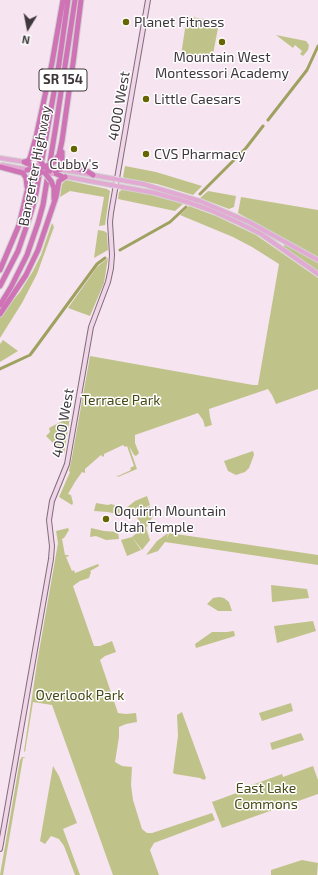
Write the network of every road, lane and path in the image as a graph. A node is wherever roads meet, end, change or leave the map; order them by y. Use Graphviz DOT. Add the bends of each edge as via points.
graph roads {
  1 [pos="63,0"];
  2 [pos="68,0"];
  3 [pos="75,0"];
  4 [pos="80,0"];
  5 [pos="148,0"];
  6 [pos="36,137"];
  7 [pos="62,141"];
  8 [pos="0,158"];
  9 [pos="25,162"];
  10 [pos="0,166"];
  11 [pos="45,169"];
  12 [pos="27,170"];
  13 [pos="93,175"];
  14 [pos="63,176"];
  15 [pos="117,179"];
  16 [pos="116,185"];
  17 [pos="27,191"];
  18 [pos="54,200"];
  19 [pos="318,260"];
  20 [pos="0,270"];
  21 [pos="318,274"];
  22 [pos="0,286"];
  23 [pos="0,305"];
  24 [pos="0,314"];
  25 [pos="0,849"];
  1 -- 6 [label="highway"];
  2 -- 22 [label="highway, Bangerter Highway / SR 154" via="35,199 18,251"];
  3 -- 23 [label="highway, Bangerter Highway / SR 154" via="43,205 27,255"];
  4 -- 7 [label="highway"];
  5 -- 15 [label="main road, 4000 West"];
  6 -- 9 [label="highway" via="30,158"];
  6 -- 11 [label="highway, bridge" via="38,158"];
  7 -- 11 [label="highway" via="58,157"];
  7 -- 13 [label="highway" via="64,165 87,170"];
  8 -- 9 [label="main road"];
  9 -- 11 [label="highway"];
  10 -- 12 [label="main road"];
  10 -- 17 [label="highway" via="23,173"];
  11 -- 12 [label="highway"];
  11 -- 13 [label="main road"];
  11 -- 14 [label="highway"];
  11 -- 17 [label="highway" via="30,181"];
  11 -- 18 [label="highway, bridge" via="54,188"];
  13 -- 15 [label="main road"];
  14 -- 16 [label="main road"];
  14 -- 18 [label="highway"];
  15 -- 16 [label="main road, 4000 West"];
  15 -- 19 [label="main road" via="167,190 209,204 257,226"];
  16 -- 21 [label="main road" via="173,197 226,217 271,240"];
  16 -- 25 [label="main road, 4000 West" via="110,222 111,271 92,322 68,459 50,510 51,555"];
  17 -- 20 [label="highway" via="19,225"];
  18 -- 24 [label="highway" via="38,250 26,275"];
}
